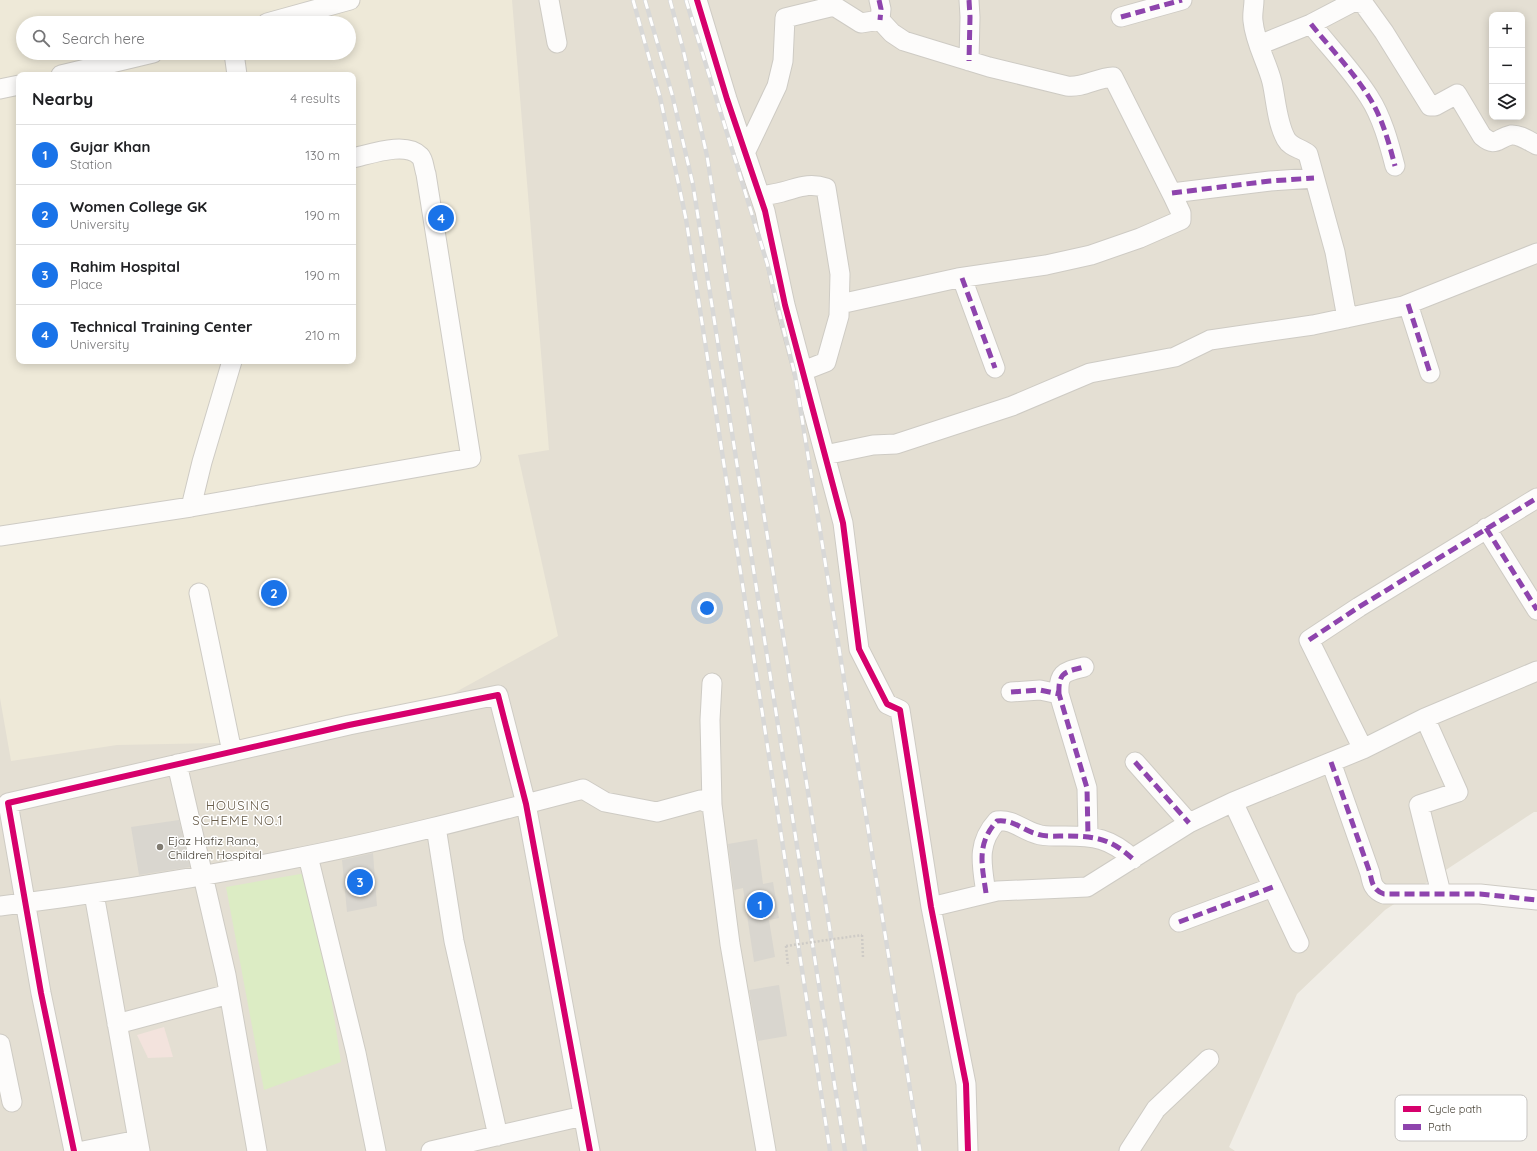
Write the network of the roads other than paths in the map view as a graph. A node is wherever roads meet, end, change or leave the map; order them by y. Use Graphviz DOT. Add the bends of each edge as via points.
graph roads {
  1 [pos="350,0"];
  2 [pos="549,0"];
  3 [pos="698,0"];
  4 [pos="878,0"];
  5 [pos="968,0"];
  6 [pos="1182,0"];
  7 [pos="1254,0"];
  8 [pos="292,16"];
  9 [pos="1121,17"];
  10 [pos="880,20"];
  11 [pos="1311,24"];
  12 [pos="557,43"];
  13 [pos="1259,45"];
  14 [pos="124,60"];
  15 [pos="235,60"];
  16 [pos="970,61"];
  17 [pos="74,72"];
  18 [pos="237,72"];
  19 [pos="16,86"];
  20 [pos="0,89"];
  21 [pos="1537,145"];
  22 [pos="745,153"];
  23 [pos="356,157"];
  24 [pos="1395,166"];
  25 [pos="1314,178"];
  26 [pos="1172,193"];
  27 [pos="760,196"];
  28 [pos="1537,253"];
  29 [pos="962,278"];
  30 [pos="840,304"];
  31 [pos="1408,304"];
  32 [pos="1347,318"];
  33 [pos="231,364"];
  34 [pos="996,368"];
  35 [pos="803,371"];
  36 [pos="1430,373"];
  37 [pos="825,455"];
  38 [pos="1537,498"];
  39 [pos="191,507"];
  40 [pos="1486,528"];
  41 [pos="0,536"];
  42 [pos="199,593"];
  43 [pos="1537,610"];
  44 [pos="1084,667"];
  45 [pos="1537,671"];
  46 [pos="712,682"];
  47 [pos="1011,692"];
  48 [pos="1059,694"];
  49 [pos="1425,718"];
  50 [pos="1362,749"];
  51 [pos="232,752"];
  52 [pos="1135,762"];
  53 [pos="1330,762"];
  54 [pos="177,764"];
  55 [pos="1233,802"];
  56 [pos="526,804"];
  57 [pos="712,805"];
  58 [pos="1189,823"];
  59 [pos="436,827"];
  60 [pos="1088,836"];
  61 [pos="308,856"];
  62 [pos="1133,858"];
  63 [pos="202,875"];
  64 [pos="1273,887"];
  65 [pos="986,893"];
  66 [pos="1441,893"];
  67 [pos="94,894"];
  68 [pos="1537,900"];
  69 [pos="24,903"];
  70 [pos="0,906"];
  71 [pos="931,907"];
  72 [pos="1180,922"];
  73 [pos="1299,943"];
  74 [pos="229,994"];
  75 [pos="117,1024"];
  76 [pos="0,1044"];
  77 [pos="1209,1059"];
  78 [pos="12,1102"];
  79 [pos="584,1116"];
  80 [pos="498,1136"];
  81 [pos="139,1145"];
  82 [pos="74,1151"];
  83 [pos="83,1151"];
  84 [pos="257,1151"];
  85 [pos="376,1151"];
  86 [pos="431,1151"];
  87 [pos="590,1151"];
  88 [pos="766,1151"];
  89 [pos="968,1151"];
  90 [pos="1129,1151"];
  1 -- 8 [label="street"];
  2 -- 12 [label="street"];
  3 -- 22 [label="street"];
  4 -- 10 [label="street" via="881,9"];
  5 -- 16 [label="street"];
  6 -- 9 [label="street"];
  7 -- 13 [label="street" via="1253,20"];
  10 -- 16 [label="street" via="904,41"];
  10 -- 22 [label="street" via="861,23 834,6 785,18 783,61 777,86"];
  11 -- 13 [label="street"];
  11 -- 21 [label="street" via="1353,2 1363,3 1430,106 1435,106 1457,94 1482,136 1488,141 1494,142 1516,135"];
  11 -- 24 [label="street" via="1369,96"];
  13 -- 25 [label="street" via="1272,81 1282,131 1286,140 1308,154"];
  14 -- 17 [label="street"];
  15 -- 18 [label="street"];
  16 -- 26 [label="street" via="1067,86 1078,87 1103,77 1112,77"];
  19 -- 20 [label="street"];
  22 -- 27 [label="street"];
  23 -- 39 [label="street" via="401,148 412,150 421,157 426,174 470,458"];
  25 -- 26 [label="street"];
  25 -- 32 [label="street" via="1335,252"];
  26 -- 29 [label="street" via="1181,213 1181,220 1140,238 1084,257"];
  27 -- 30 [label="street" via="816,184 826,188 840,274"];
  27 -- 35 [label="street"];
  28 -- 31 [label="street"];
  29 -- 30 [label="street"];
  29 -- 34 [label="street"];
  30 -- 35 [label="street" via="826,362"];
  31 -- 32 [label="street"];
  31 -- 36 [label="street"];
  32 -- 37 [label="street" via="1274,332 1210,340 1175,357 1090,373 1012,406 896,444 873,445"];
  33 -- 39 [label="street"];
  35 -- 37 [label="street"];
  37 -- 71 [label="street" via="843,523 859,649 887,704 900,710"];
  38 -- 40 [label="street"];
  39 -- 41 [label="street"];
  40 -- 43 [label="street"];
  40 -- 50 [label="street" via="1309,640"];
  42 -- 51 [label="street"];
  44 -- 48 [label="street" via="1060,676"];
  45 -- 49 [label="street"];
  46 -- 57 [label="street"];
  47 -- 48 [label="street" via="1040,690"];
  48 -- 60 [label="street" via="1087,788"];
  49 -- 50 [label="street"];
  49 -- 66 [label="street" via="1458,792 1419,805"];
  50 -- 53 [label="street"];
  51 -- 54 [label="street"];
  51 -- 56 [label="street" via="498,695"];
  52 -- 58 [label="street"];
  53 -- 55 [label="street"];
  53 -- 66 [label="street" via="1373,887 1384,894"];
  54 -- 63 [label="street"];
  54 -- 69 [label="street" via="8,803"];
  55 -- 58 [label="street"];
  55 -- 64 [label="street"];
  56 -- 57 [label="street" via="582,789 605,802 657,812 701,800"];
  56 -- 59 [label="street"];
  56 -- 79 [label="street"];
  57 -- 88 [label="street" via="730,944"];
  58 -- 62 [label="street"];
  59 -- 61 [label="street"];
  59 -- 80 [label="street" via="454,941"];
  60 -- 62 [label="street" via="1108,841"];
  60 -- 65 [label="street" via="1038,835 1007,820 997,821 985,837 981,851"];
  61 -- 63 [label="street"];
  61 -- 85 [label="street" via="356,1053"];
  62 -- 65 [label="street" via="1087,887"];
  63 -- 67 [label="street"];
  63 -- 74 [label="street"];
  64 -- 72 [label="street"];
  64 -- 73 [label="street"];
  65 -- 71 [label="street"];
  66 -- 68 [label="street"];
  67 -- 69 [label="street"];
  67 -- 75 [label="street"];
  69 -- 70 [label="street"];
  69 -- 82 [label="street" via="57,1077"];
  71 -- 89 [label="street" via="966,1084"];
  74 -- 75 [label="street"];
  74 -- 84 [label="street"];
  75 -- 81 [label="street"];
  76 -- 78 [label="street"];
  77 -- 90 [label="street" via="1156,1109"];
  79 -- 80 [label="street"];
  79 -- 87 [label="street"];
  80 -- 86 [label="street"];
  81 -- 83 [label="street"];
}
